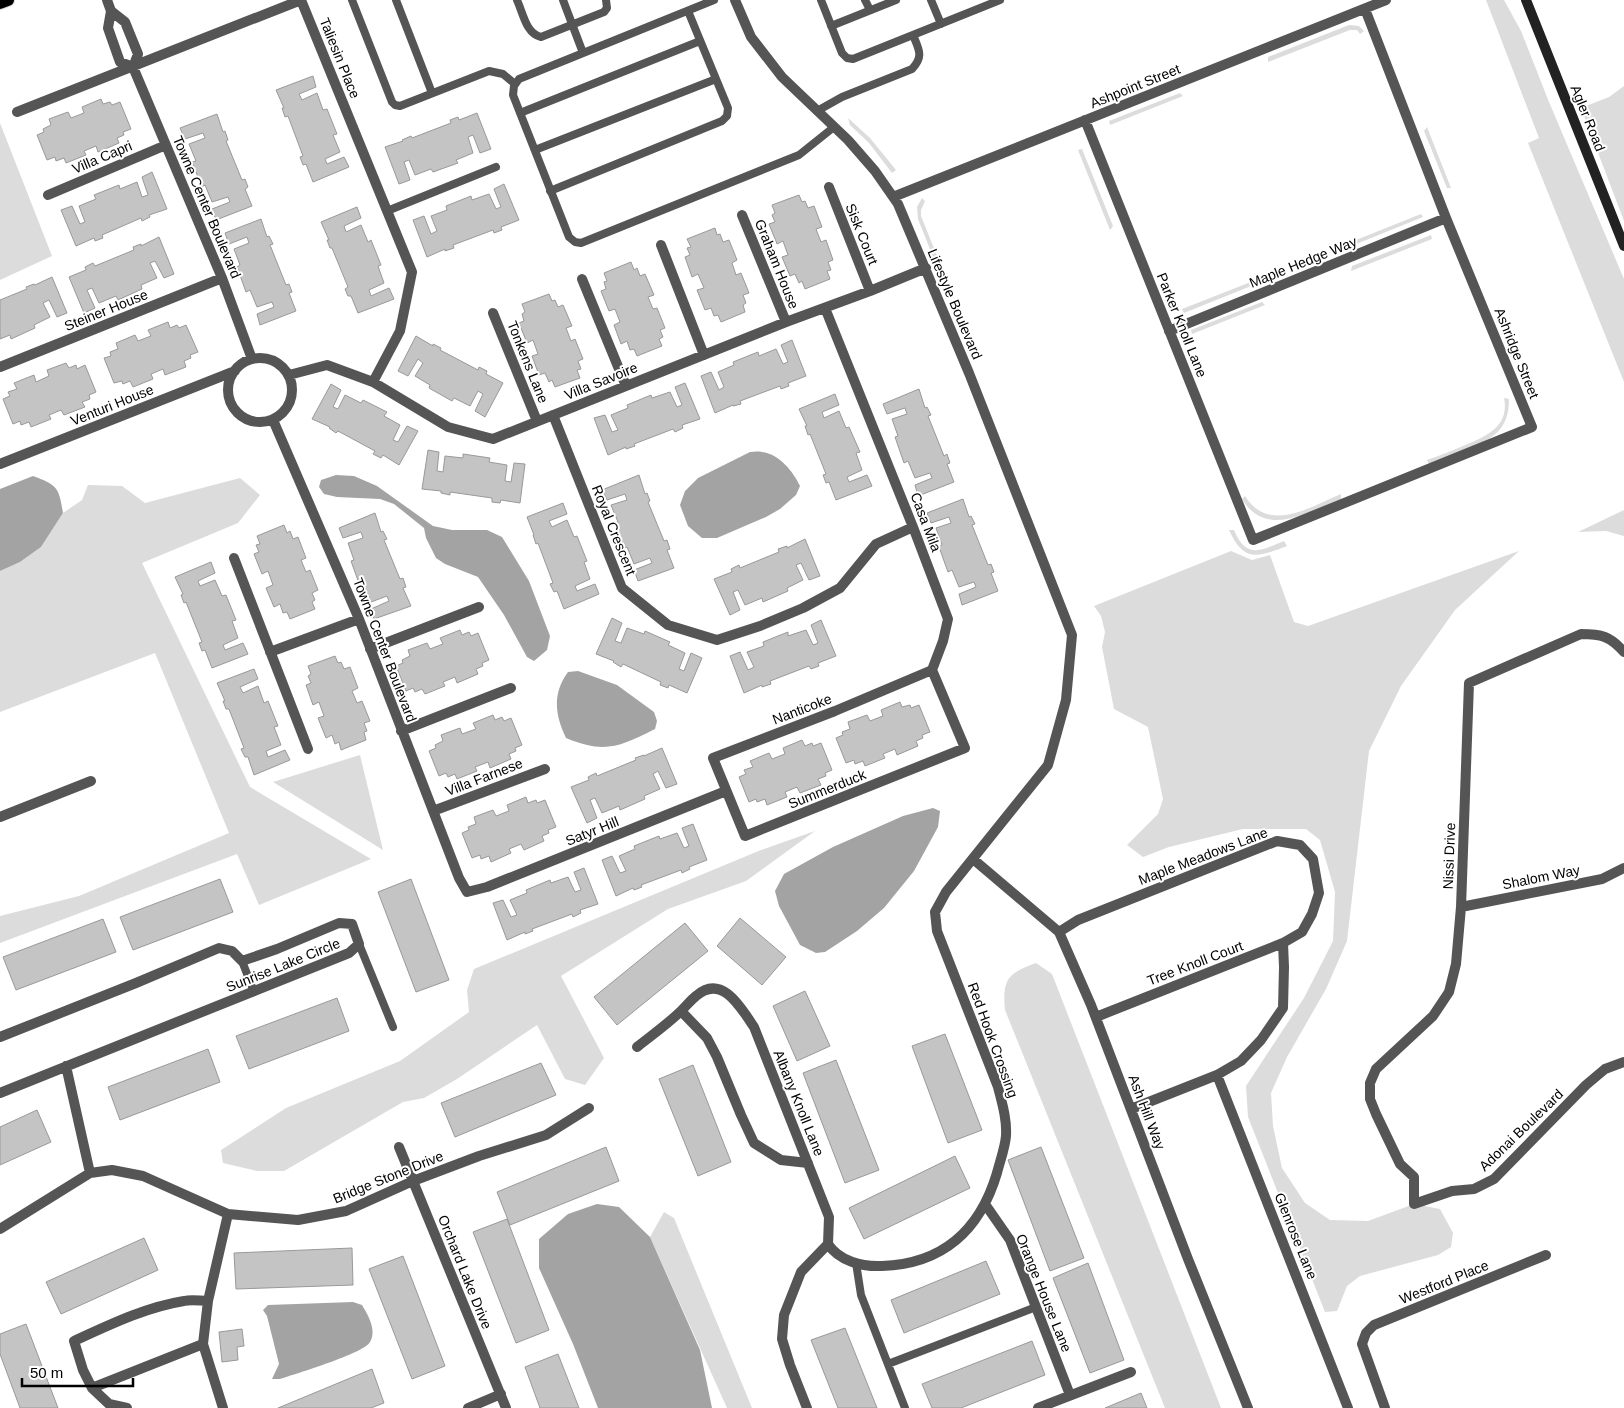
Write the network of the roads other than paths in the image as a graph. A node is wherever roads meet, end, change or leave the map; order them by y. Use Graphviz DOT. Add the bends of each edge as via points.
graph roads {
  1 [pos="8,0"];
  2 [pos="107,0"];
  3 [pos="352,0"];
  4 [pos="396,0"];
  5 [pos="517,0"];
  6 [pos="563,0"];
  7 [pos="606,0"];
  8 [pos="714,0"];
  9 [pos="735,0"];
  10 [pos="821,0"];
  11 [pos="865,0"];
  12 [pos="896,0"];
  13 [pos="931,0"];
  14 [pos="1000,0"];
  15 [pos="1386,0"];
  16 [pos="1526,0"];
  17 [pos="0,3"];
  18 [pos="1365,9"];
  19 [pos="870,10"];
  20 [pos="112,11"];
  21 [pos="688,11"];
  22 [pos="573,24"];
  23 [pos="941,24"];
  24 [pos="832,26"];
  25 [pos="913,35"];
  26 [pos="700,41"];
  27 [pos="583,53"];
  28 [pos="133,67"];
  29 [pos="716,79"];
  30 [pos="515,84"];
  31 [pos="432,93"];
  32 [pos="817,111"];
  33 [pos="17,112"];
  34 [pos="520,113"];
  35 [pos="1085,120"];
  36 [pos="834,127"];
  37 [pos="166,145"];
  38 [pos="534,150"];
  39 [pos="496,167"];
  40 [pos="828,187"];
  41 [pos="550,190"];
  42 [pos="48,195"];
  43 [pos="893,197"];
  44 [pos="387,211"];
  45 [pos="742,215"];
  46 [pos="1446,218"];
  47 [pos="661,245"];
  48 [pos="1624,246"];
  49 [pos="926,268"];
  50 [pos="222,278"];
  51 [pos="582,279"];
  52 [pos="870,291"];
  53 [pos="825,308"];
  54 [pos="493,313"];
  55 [pos="786,322"];
  56 [pos="1169,331"];
  57 [pos="704,355"];
  58 [pos="252,358"];
  59 [pos="0,368"];
  60 [pos="234,370"];
  61 [pos="289,375"];
  62 [pos="373,382"];
  63 [pos="626,386"];
  64 [pos="553,415"];
  65 [pos="273,420"];
  66 [pos="537,421"];
  67 [pos="0,464"];
  68 [pos="913,527"];
  69 [pos="1252,540"];
  70 [pos="234,558"];
  71 [pos="478,607"];
  72 [pos="359,619"];
  73 [pos="370,649"];
  74 [pos="270,652"];
  75 [pos="1624,652"];
  76 [pos="932,670"];
  77 [pos="511,688"];
  78 [pos="401,730"];
  79 [pos="308,749"];
  80 [pos="545,769"];
  81 [pos="91,781"];
  82 [pos="726,791"];
  83 [pos="433,811"];
  84 [pos="0,817"];
  85 [pos="972,859"];
  86 [pos="1624,868"];
  87 [pos="467,892"];
  88 [pos="1461,907"];
  89 [pos="1059,932"];
  90 [pos="1302,932"];
  91 [pos="1284,943"];
  92 [pos="359,944"];
  93 [pos="242,961"];
  94 [pos="254,992"];
  95 [pos="681,1011"];
  96 [pos="1096,1017"];
  97 [pos="393,1026"];
  98 [pos="0,1037"];
  99 [pos="637,1047"];
  100 [pos="1624,1062"];
  101 [pos="66,1066"];
  102 [pos="1217,1075"];
  103 [pos="0,1093"];
  104 [pos="590,1108"];
  105 [pos="1131,1109"];
  106 [pos="399,1147"];
  107 [pos="808,1163"];
  108 [pos="1400,1164"];
  109 [pos="90,1173"];
  110 [pos="413,1182"];
  111 [pos="985,1204"];
  112 [pos="228,1214"];
  113 [pos="0,1230"];
  114 [pos="828,1244"];
  115 [pos="1546,1255"];
  116 [pos="856,1264"];
  117 [pos="208,1301"];
  118 [pos="1036,1307"];
  119 [pos="203,1344"];
  120 [pos="888,1364"];
  121 [pos="1131,1372"];
  122 [pos="92,1388"];
  123 [pos="501,1394"];
  124 [pos="1070,1395"];
  125 [pos="127,1408"];
  126 [pos="222,1408"];
  127 [pos="468,1408"];
  128 [pos="506,1408"];
  129 [pos="808,1408"];
  130 [pos="905,1408"];
  131 [pos="1038,1408"];
  132 [pos="1248,1408"];
  133 [pos="1348,1408"];
  134 [pos="1385,1408"];
  1 -- 17 [label="main road"];
  2 -- 20 [label="street, Towne Center Boulevard"];
  3 -- 31 [label="lane" via="392,102 400,106"];
  4 -- 31 [label="lane"];
  5 -- 22 [label="lane" via="530,32 535,36 541,37"];
  6 -- 22 [label="lane"];
  7 -- 22 [label="lane" via="604,12"];
  8 -- 21 [label="lane"];
  9 -- 32 [label="street, Lifestyle Boulevard" via="751,37 782,78"];
  10 -- 24 [label="lane"];
  11 -- 19 [label="lane"];
  12 -- 19 [label="lane"];
  13 -- 23 [label="lane"];
  14 -- 23 [label="lane"];
  15 -- 18 [label="street, Ashpoint Street"];
  16 -- 48 [label="main road, Agler Road"];
  18 -- 35 [label="street, Ashpoint Street"];
  18 -- 46 [label="street, Ashridge Street"];
  19 -- 24 [label="lane"];
  20 -- 28 [label="street, Towne Center Boulevard" via="125,22 138,54"];
  20 -- 28 [label="street, Towne Center Boulevard" via="108,28 120,62"];
  21 -- 26 [label="lane"];
  21 -- 27 [label="lane"];
  22 -- 27 [label="lane"];
  23 -- 25 [label="lane"];
  24 -- 25 [label="lane" via="842,53 853,59"];
  25 -- 32 [label="lane" via="920,52 912,69"];
  26 -- 29 [label="lane"];
  26 -- 34 [label="lane"];
  27 -- 30 [label="lane" via="519,79"];
  28 -- 33 [label="street, Taliesin Place"];
  28 -- 37 [label="street, Towne Center Boulevard"];
  28 -- 44 [label="street, Taliesin Place" via="301,0"];
  29 -- 38 [label="lane"];
  29 -- 41 [label="lane" via="728,108 722,121"];
  30 -- 31 [label="lane" via="503,74 489,71"];
  30 -- 34 [label="lane" via="513,96"];
  32 -- 36 [label="street, Lifestyle Boulevard"];
  34 -- 38 [label="lane"];
  35 -- 43 [label="street, Ashpoint Street"];
  35 -- 56 [label="street, Parker Knoll Lane"];
  36 -- 41 [label="lane" via="799,155 581,243 568,237"];
  36 -- 43 [label="street, Lifestyle Boulevard"];
  37 -- 42 [label="street, Villa Capri"];
  37 -- 50 [label="street, Towne Center Boulevard"];
  38 -- 41 [label="lane"];
  39 -- 44 [label="lane"];
  40 -- 52 [label="street, Sisk Court"];
  43 -- 49 [label="street, Lifestyle Boulevard"];
  44 -- 62 [label="street, Taliesin Place" via="412,272 400,331"];
  45 -- 55 [label="street, Graham House"];
  46 -- 56 [label="street, Maple Hedge Way"];
  46 -- 69 [label="street, Ashridge Street" via="1532,427"];
  47 -- 57 [label="street"];
  49 -- 52 [label="street, Villa Savoire"];
  49 -- 85 [label="street, Lifestyle Boulevard" via="1072,635 1066,700 1048,765"];
  50 -- 58 [label="street, Towne Center Boulevard"];
  50 -- 59 [label="street, Steiner House"];
  51 -- 63 [label="street"];
  52 -- 53 [label="street, Villa Savoire"];
  53 -- 55 [label="street, Villa Savoire"];
  53 -- 68 [label="street, Casa Mila"];
  54 -- 66 [label="street, Tonkens Lane"];
  55 -- 57 [label="street, Villa Savoire"];
  56 -- 69 [label="street, Parker Knoll Lane"];
  57 -- 63 [label="street, Villa Savoire"];
  58 -- 60 [label="street"];
  58 -- 61 [label="street" via="266,358 280,364"];
  60 -- 65 [label="street" via="229,381 229,393 239,414 249,420"];
  60 -- 67 [label="street, Venturi House"];
  61 -- 62 [label="street, Villa Savoire" via="327,365"];
  61 -- 65 [label="street" via="293,392 287,409"];
  62 -- 66 [label="street, Villa Savoire" via="448,427 493,439"];
  63 -- 64 [label="street, Villa Savoire"];
  64 -- 66 [label="street, Villa Savoire"];
  64 -- 68 [label="street, Royal Crescent" via="622,588 668,625 717,640 760,626 804,608 840,588 876,544"];
  65 -- 72 [label="street, Towne Center Boulevard"];
  68 -- 76 [label="street, Casa Mila" via="948,619 944,641"];
  70 -- 74 [label="street"];
  71 -- 73 [label="street"];
  72 -- 73 [label="street, Towne Center Boulevard"];
  72 -- 74 [label="street"];
  73 -- 78 [label="street, Towne Center Boulevard"];
  74 -- 79 [label="street"];
  75 -- 88 [label="street, Nissi Drive" via="1615,642 1600,634 1581,634 1469,683"];
  76 -- 82 [label="street, Nanticoke" via="713,758"];
  76 -- 82 [label="street, Summerduck" via="965,748 745,836"];
  77 -- 78 [label="street"];
  78 -- 83 [label="street, Towne Center Boulevard"];
  80 -- 83 [label="street, Villa Farnese"];
  81 -- 84 [label="street"];
  82 -- 87 [label="street, Satyr Hill" via="505,880"];
  83 -- 87 [label="street, Towne Center Boulevard" via="458,878"];
  85 -- 89 [label="street, Ash Hill Way"];
  85 -- 111 [label="street, Red Hook Crossing" via="935,912 937,932 1004,1110 1006,1136 992,1190"];
  86 -- 88 [label="street, Shalom Way" via="1602,879"];
  88 -- 108 [label="street, Nissi Drive" via="1456,964 1449,992 1433,1016 1376,1069 1370,1083 1370,1099"];
  89 -- 90 [label="street, Maple Meadows Lane" via="1078,920 1277,841 1300,845 1313,859 1319,893"];
  89 -- 96 [label="street, Ash Hill Way"];
  90 -- 91 [label="street, Tree Knoll Court"];
  91 -- 96 [label="street, Tree Knoll Court"];
  91 -- 102 [label="street" via="1282,1008 1261,1040 1242,1061"];
  92 -- 93 [label="street, Sunrise Lake Circle" via="352,924 339,923"];
  92 -- 94 [label="street, Sunrise Lake Circle" via="350,953"];
  92 -- 97 [label="lane"];
  93 -- 94 [label="lane"];
  93 -- 98 [label="street, Sunrise Lake Circle" via="232,951 218,948"];
  94 -- 101 [label="street, Sunrise Lake Circle"];
  95 -- 99 [label="street"];
  95 -- 107 [label="street" via="707,1038 718,1057 754,1143 781,1160"];
  95 -- 107 [label="street, Albany Knoll Lane" via="696,995 707,989 722,990 735,1000 754,1027"];
  96 -- 105 [label="street, Ash Hill Way"];
  100 -- 108 [label="street, Adonai Boulevard" via="1605,1069 1586,1085 1494,1179 1474,1189 1452,1191 1414,1204 1414,1177"];
  101 -- 103 [label="street, Sunrise Lake Circle"];
  101 -- 109 [label="street"];
  102 -- 105 [label="street"];
  102 -- 133 [label="street, Glenrose Lane"];
  104 -- 110 [label="street, Bridge Stone Drive" via="546,1135 479,1156"];
  105 -- 132 [label="street, Ash Hill Way"];
  106 -- 110 [label="street, Orchard Lake Drive"];
  107 -- 114 [label="street, Albany Knoll Lane" via="829,1217"];
  109 -- 112 [label="street, Bridge Stone Drive" via="112,1170 143,1176"];
  109 -- 113 [label="street, Bridge Stone Drive"];
  110 -- 112 [label="street, Bridge Stone Drive" via="346,1211 298,1220"];
  110 -- 123 [label="street, Orchard Lake Drive"];
  111 -- 116 [label="street, Red Hook Crossing" via="966,1233 944,1250 900,1266"];
  111 -- 118 [label="street, Orange House Lane" via="1010,1240"];
  112 -- 117 [label="street"];
  114 -- 116 [label="street, Red Hook Crossing" via="834,1252"];
  114 -- 129 [label="street" via="801,1272 784,1315 782,1339"];
  115 -- 134 [label="street, Westford Place" via="1374,1326 1366,1333 1362,1344"];
  116 -- 120 [label="lane" via="861,1294"];
  117 -- 119 [label="street"];
  117 -- 122 [label="street" via="186,1300 164,1305 74,1341"];
  118 -- 120 [label="lane"];
  118 -- 124 [label="street, Orange House Lane"];
  119 -- 122 [label="street"];
  119 -- 126 [label="street"];
  120 -- 130 [label="lane"];
  121 -- 124 [label="street"];
  122 -- 125 [label="street" via="109,1404"];
  123 -- 127 [label="street"];
  123 -- 128 [label="street, Orchard Lake Drive"];
  124 -- 131 [label="street"];
}
